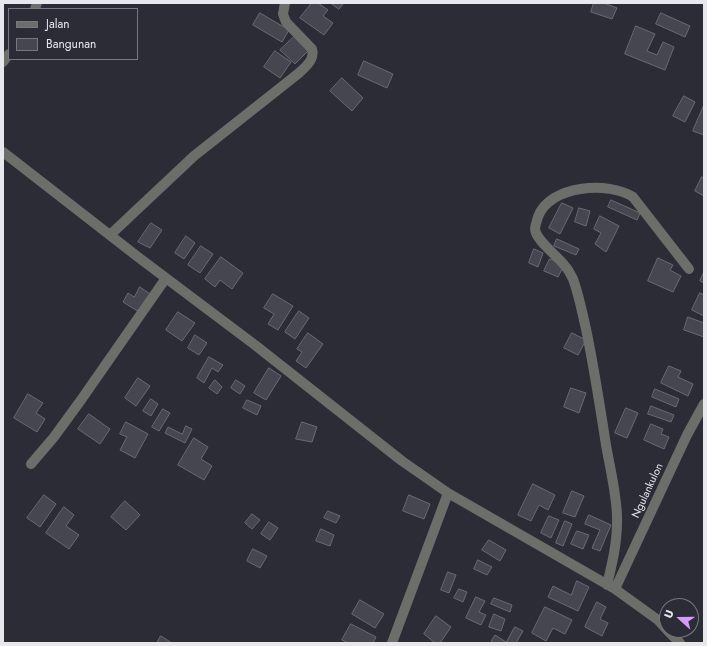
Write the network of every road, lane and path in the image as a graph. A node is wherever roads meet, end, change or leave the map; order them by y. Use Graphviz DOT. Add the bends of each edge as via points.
graph roads {
  1 [pos="285,3"];
  2 [pos="3,152"];
  3 [pos="110,235"];
  4 [pos="689,269"];
  5 [pos="166,278"];
  6 [pos="704,404"];
  7 [pos="31,464"];
  8 [pos="448,493"];
  9 [pos="611,587"];
  10 [pos="659,621"];
  11 [pos="392,643"];
  1 -- 3 [label="street" via="283,14 286,22 312,49 313,58 299,73 194,156"];
  2 -- 3 [label="street"];
  3 -- 5 [label="street"];
  4 -- 9 [label="street" via="634,197 626,192 600,188 574,190 547,202 540,211 535,230 539,238 566,266 572,278 593,360 618,521"];
  5 -- 7 [label="street" via="54,437"];
  5 -- 8 [label="street" via="402,461"];
  6 -- 9 [label="street, Ngulankulon"];
  8 -- 9 [label="street"];
  8 -- 11 [label="street"];
  9 -- 10 [label="street"];
}
